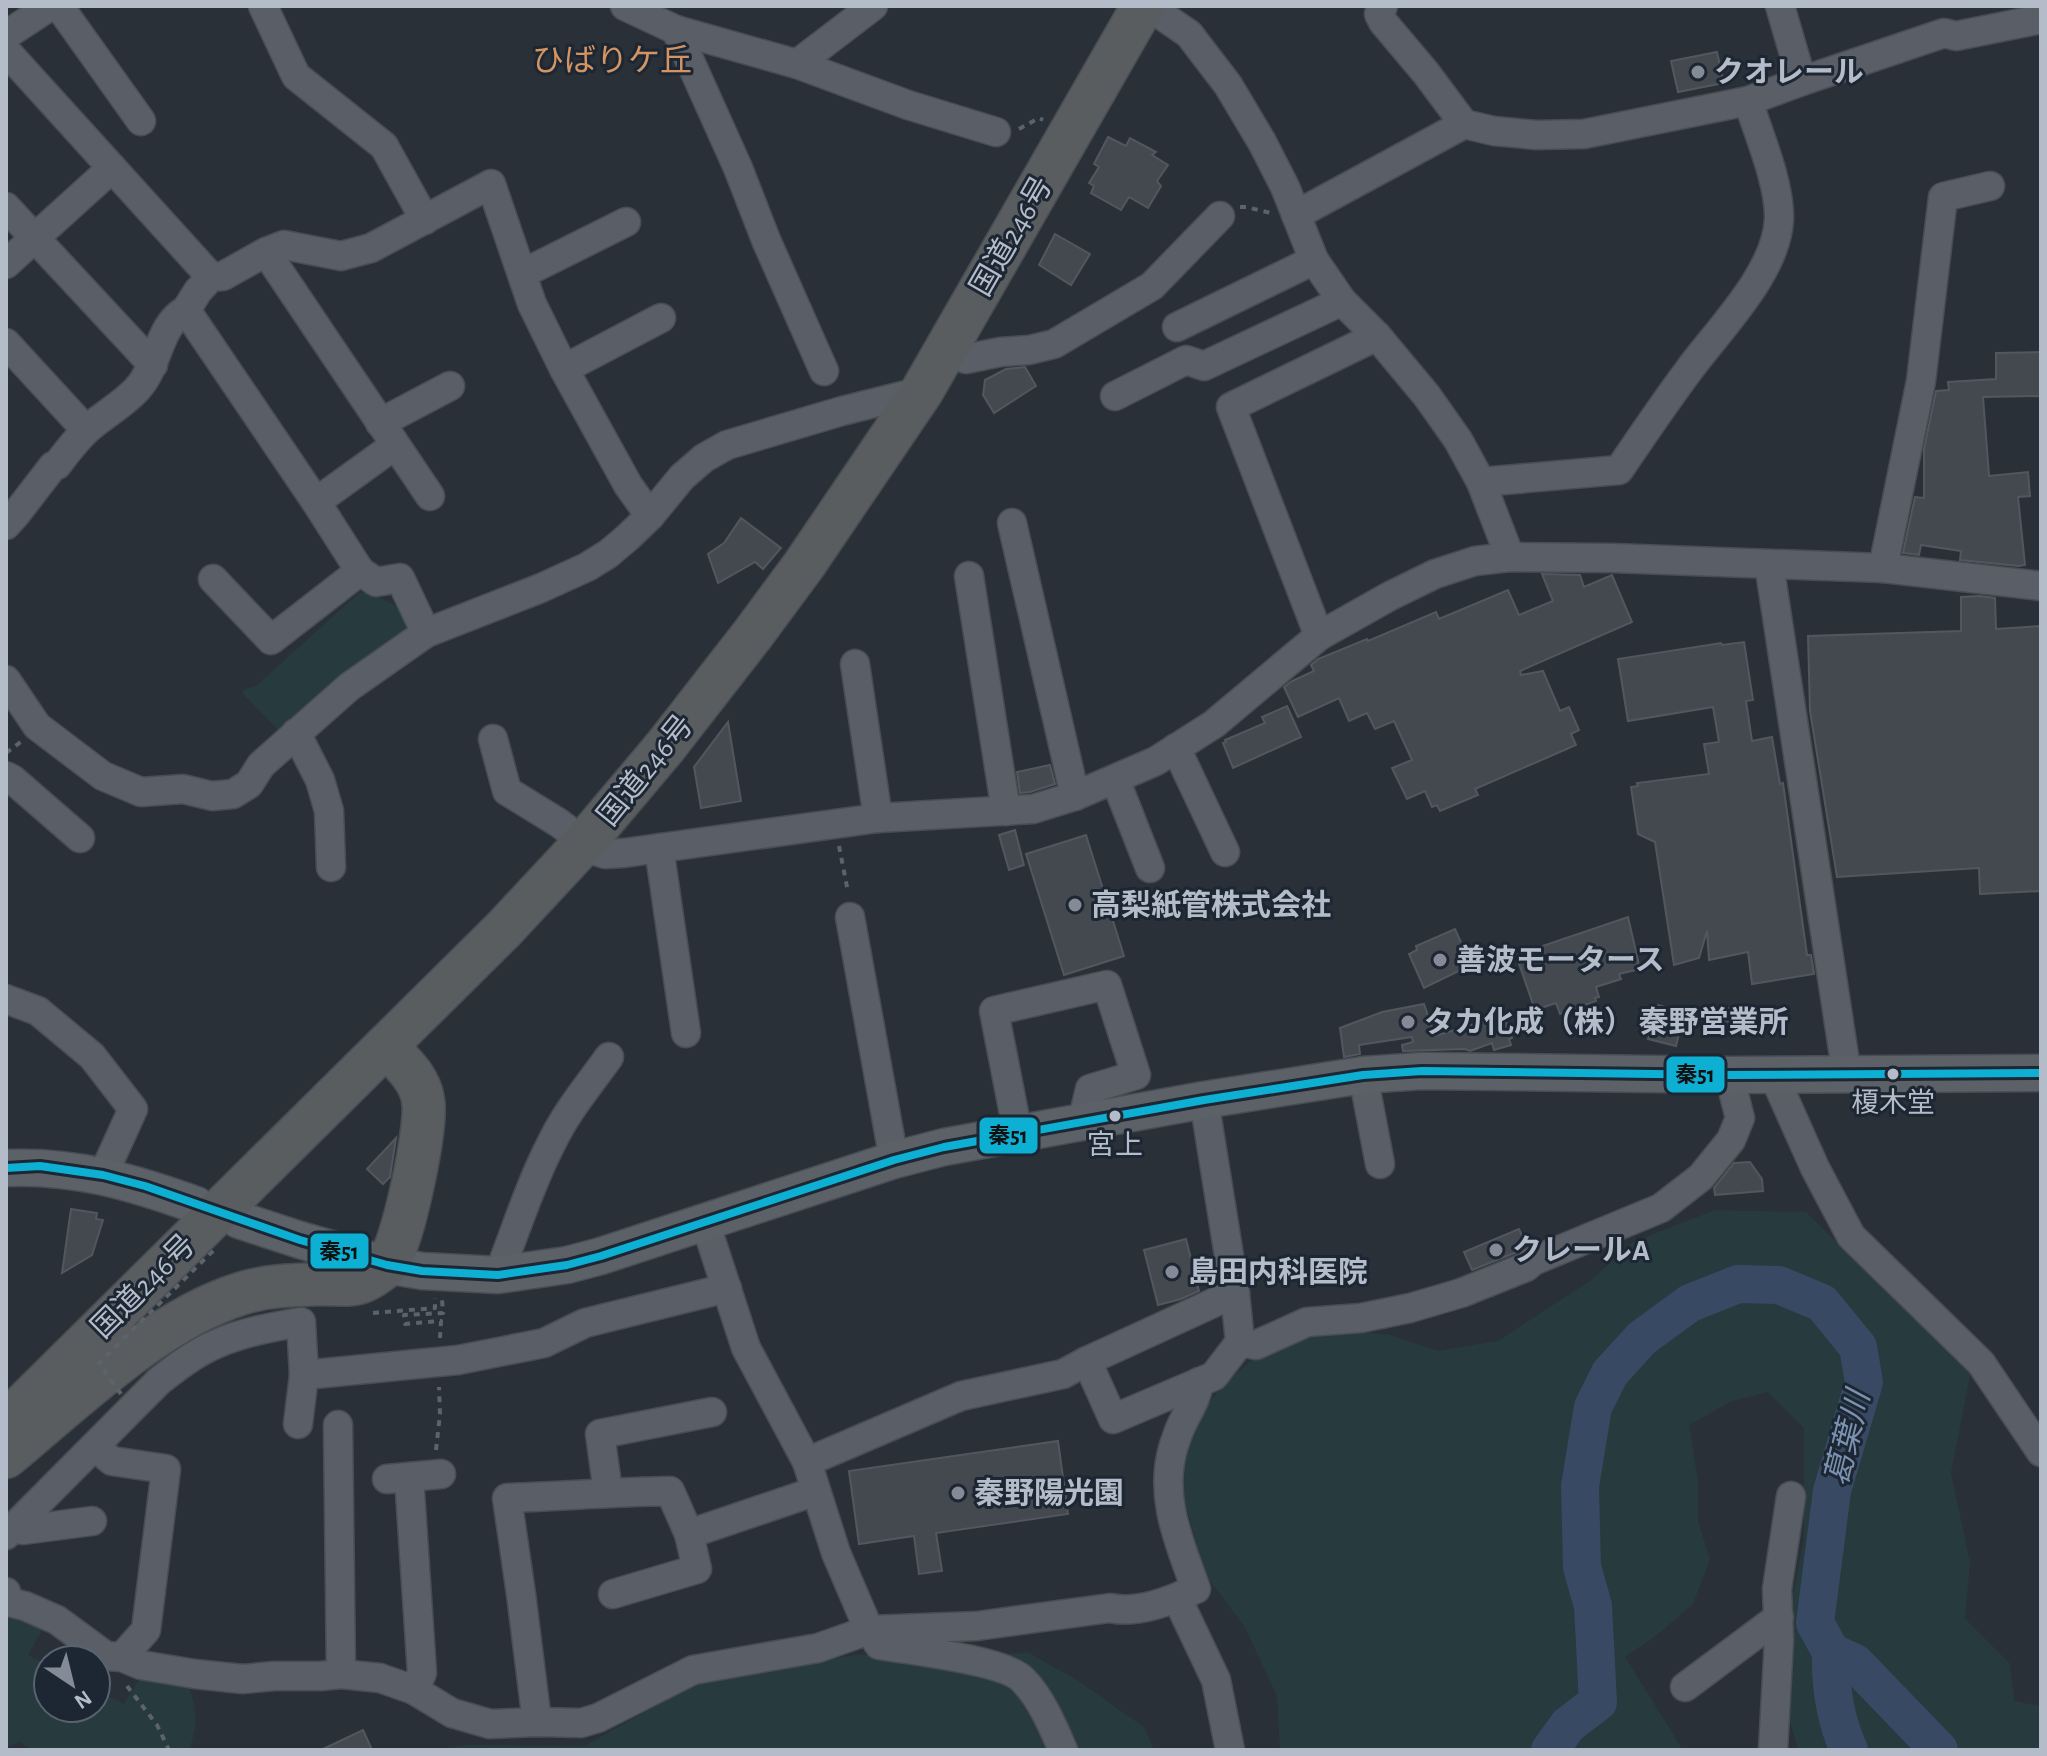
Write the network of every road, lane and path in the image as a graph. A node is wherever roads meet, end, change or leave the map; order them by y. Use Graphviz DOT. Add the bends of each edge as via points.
graph roads {
  1 [pos="50,6"];
  2 [pos="59,6"];
  3 [pos="263,6"];
  4 [pos="625,6"];
  5 [pos="873,6"];
  6 [pos="1146,6"];
  7 [pos="1383,6"];
  8 [pos="1780,6"];
  9 [pos="2041,19"];
  10 [pos="676,30"];
  11 [pos="6,35"];
  12 [pos="6,51"];
  13 [pos="797,64"];
  14 [pos="1802,81"];
  15 [pos="1748,101"];
  16 [pos="141,121"];
  17 [pos="1049,123"];
  18 [pos="1464,124"];
  19 [pos="1008,130"];
  20 [pos="109,170"];
  21 [pos="1990,186"];
  22 [pos="6,207"];
  23 [pos="1230,212"];
  24 [pos="1287,212"];
  25 [pos="425,220"];
  26 [pos="626,222"];
  27 [pos="34,238"];
  28 [pos="266,252"];
  29 [pos="1314,260"];
  30 [pos="6,264"];
  31 [pos="522,274"];
  32 [pos="211,277"];
  33 [pos="1152,286"];
  34 [pos="1342,301"];
  35 [pos="186,310"];
  36 [pos="661,318"];
  37 [pos="1177,327"];
  38 [pos="1377,336"];
  39 [pos="6,343"];
  40 [pos="945,352"];
  41 [pos="1186,360"];
  42 [pos="153,365"];
  43 [pos="564,369"];
  44 [pos="824,371"];
  45 [pos="450,386"];
  46 [pos="922,391"];
  47 [pos="1115,396"];
  48 [pos="86,430"];
  49 [pos="388,434"];
  50 [pos="1481,482"];
  51 [pos="430,496"];
  52 [pos="316,502"];
  53 [pos="9,513"];
  54 [pos="650,516"];
  55 [pos="1012,523"];
  56 [pos="1510,557"];
  57 [pos="1769,564"];
  58 [pos="1883,568"];
  59 [pos="360,571"];
  60 [pos="969,576"];
  61 [pos="212,578"];
  62 [pos="2041,586"];
  63 [pos="426,633"];
  64 [pos="1319,636"];
  65 [pos="855,664"];
  66 [pos="6,680"];
  67 [pos="296,733"];
  68 [pos="493,739"];
  69 [pos="1176,748"];
  70 [pos="6,776"];
  71 [pos="1115,779"];
  72 [pos="1075,796"];
  73 [pos="1006,811"];
  74 [pos="878,818"];
  75 [pos="835,824"];
  76 [pos="80,838"];
  77 [pos="585,842"];
  78 [pos="659,848"];
  79 [pos="1225,852"];
  80 [pos="331,867"];
  81 [pos="1150,868"];
  82 [pos="850,910"];
  83 [pos="6,999"];
  84 [pos="686,1033"];
  85 [pos="386,1046"];
  86 [pos="609,1057"];
  87 [pos="2041,1073"];
  88 [pos="1773,1074"];
  89 [pos="1844,1074"];
  90 [pos="1363,1075"];
  91 [pos="1729,1075"];
  92 [pos="1204,1100"];
  93 [pos="1082,1123"];
  94 [pos="1018,1134"];
  95 [pos="894,1160"];
  96 [pos="1380,1164"];
  97 [pos="6,1168"];
  98 [pos="103,1175"];
  99 [pos="196,1205"];
  100 [pos="239,1220"];
  101 [pos="705,1222"];
  102 [pos="214,1250"];
  103 [pos="387,1265"];
  104 [pos="498,1275"];
  105 [pos="727,1288"];
  106 [pos="1235,1293"];
  107 [pos="442,1296"];
  108 [pos="441,1321"];
  109 [pos="1240,1342"];
  110 [pos="1087,1361"];
  111 [pos="439,1362"];
  112 [pos="304,1375"];
  113 [pos="1199,1382"];
  114 [pos="121,1394"];
  115 [pos="712,1412"];
  116 [pos="6,1422"];
  117 [pos="298,1424"];
  118 [pos="338,1425"];
  119 [pos="95,1447"];
  120 [pos="2041,1452"];
  121 [pos="6,1457"];
  122 [pos="807,1462"];
  123 [pos="441,1474"];
  124 [pos="816,1491"];
  125 [pos="608,1492"];
  126 [pos="45,1496"];
  127 [pos="1791,1496"];
  128 [pos="92,1521"];
  129 [pos="54,1526"];
  130 [pos="11,1530"];
  131 [pos="689,1534"];
  132 [pos="613,1594"];
  133 [pos="1177,1598"];
  134 [pos="7,1599"];
  135 [pos="1779,1617"];
  136 [pos="869,1630"];
  137 [pos="122,1657"];
  138 [pos="341,1674"];
  139 [pos="1685,1687"];
  140 [pos="414,1690"];
  141 [pos="537,1722"];
  142 [pos="169,1750"];
  143 [pos="1063,1750"];
  144 [pos="1230,1750"];
  145 [pos="1773,1750"];
  1 -- 11 [label="street"];
  2 -- 16 [label="street"];
  3 -- 25 [label="street" via="296,76 384,146"];
  4 -- 10 [label="street"];
  5 -- 13 [label="street"];
  6 -- 24 [label="street" via="1189,34 1228,85 1262,142"];
  6 -- 40 [label="highway, 国道246号"];
  7 -- 18 [label="street" via="1383,22"];
  8 -- 14 [label="street"];
  9 -- 14 [label="street" via="1956,36 1944,33"];
  10 -- 13 [label="street"];
  10 -- 44 [label="street"];
  12 -- 20 [label="street"];
  13 -- 19 [label="street" via="908,105"];
  14 -- 15 [label="street"];
  15 -- 18 [label="street" via="1584,134 1536,135"];
  15 -- 50 [label="street" via="1779,219 1774,245 1758,278 1730,320 1619,470"];
  17 -- 19 [label="path" via="1039,118"];
  18 -- 24 [label="street"];
  20 -- 27 [label="street"];
  20 -- 32 [label="street"];
  21 -- 58 [label="street" via="1943,197 1921,381"];
  22 -- 27 [label="street"];
  23 -- 24 [label="path" via="1246,207"];
  23 -- 33 [label="street"];
  24 -- 29 [label="street"];
  25 -- 28 [label="street" via="371,248 341,256 284,245"];
  25 -- 31 [label="street" via="491,184"];
  26 -- 31 [label="street"];
  27 -- 30 [label="street"];
  27 -- 42 [label="street"];
  28 -- 32 [label="street" via="223,276"];
  28 -- 49 [label="street"];
  29 -- 34 [label="street"];
  29 -- 37 [label="street"];
  31 -- 43 [label="street"];
  32 -- 35 [label="street"];
  33 -- 37 [label="street"];
  33 -- 40 [label="street" via="1054,344 966,359"];
  34 -- 38 [label="street"];
  34 -- 41 [label="street" via="1204,366"];
  35 -- 42 [label="street" via="169,326"];
  35 -- 52 [label="street"];
  36 -- 43 [label="street"];
  37 -- 41 [label="street"];
  38 -- 50 [label="street" via="1427,396"];
  38 -- 64 [label="street" via="1231,407"];
  39 -- 48 [label="street"];
  40 -- 46 [label="highway, 国道246号"];
  41 -- 47 [label="street"];
  42 -- 48 [label="street" via="138,388"];
  43 -- 54 [label="street"];
  45 -- 49 [label="street"];
  46 -- 54 [label="street" via="727,445 682,477"];
  46 -- 77 [label="highway, 国道246号" via="753,634"];
  48 -- 53 [label="street"];
  49 -- 51 [label="street"];
  49 -- 52 [label="street"];
  50 -- 56 [label="street"];
  52 -- 59 [label="street"];
  54 -- 63 [label="street" via="587,567"];
  55 -- 72 [label="street"];
  56 -- 57 [label="street"];
  56 -- 64 [label="street" via="1435,574"];
  57 -- 58 [label="street"];
  57 -- 89 [label="street"];
  58 -- 62 [label="street"];
  59 -- 61 [label="street" via="271,640"];
  59 -- 63 [label="street" via="376,582 400,578"];
  60 -- 73 [label="street"];
  63 -- 67 [label="street" via="349,687"];
  64 -- 69 [label="street" via="1214,724"];
  65 -- 74 [label="street"];
  66 -- 67 [label="street" via="37,726 103,776 141,792 233,794"];
  67 -- 80 [label="street" via="329,811"];
  68 -- 77 [label="street" via="507,791"];
  69 -- 71 [label="street"];
  69 -- 79 [label="street"];
  70 -- 76 [label="street"];
  71 -- 72 [label="street"];
  71 -- 81 [label="street"];
  72 -- 73 [label="street"];
  73 -- 74 [label="street"];
  74 -- 75 [label="street"];
  75 -- 78 [label="street"];
  75 -- 82 [label="path"];
  77 -- 78 [label="street" via="605,854"];
  77 -- 85 [label="highway, 国道246号"];
  78 -- 84 [label="street"];
  82 -- 95 [label="street"];
  83 -- 98 [label="street" via="38,1011 92,1056 133,1109"];
  85 -- 103 [label="highway" via="419,1086 424,1120 398,1240"];
  85 -- 116 [label="highway, 国道246号"];
  86 -- 104 [label="street" via="552,1140"];
  87 -- 89 [label="main road"];
  88 -- 89 [label="main road"];
  88 -- 91 [label="main road"];
  88 -- 120 [label="street" via="1851,1236 1981,1363"];
  90 -- 91 [label="main road"];
  90 -- 92 [label="main road"];
  90 -- 96 [label="street"];
  91 -- 109 [label="street" via="1740,1118 1731,1140 1701,1177 1661,1208 1461,1293 1373,1315 1307,1322 1256,1345"];
  92 -- 93 [label="main road"];
  92 -- 106 [label="street"];
  93 -- 94 [label="main road"];
  93 -- 94 [label="street" via="1090,1089 1136,1075 1107,985 994,1011"];
  94 -- 95 [label="main road"];
  95 -- 101 [label="main road"];
  97 -- 98 [label="main road" via="40,1166"];
  98 -- 99 [label="main road"];
  100 -- 103 [label="main road"];
  101 -- 104 [label="main road" via="567,1265"];
  101 -- 105 [label="street"];
  102 -- 114 [label="path, bridge" via="99,1363"];
  103 -- 104 [label="main road"];
  103 -- 121 [label="highway" via="359,1284 286,1286 241,1294 182,1318"];
  105 -- 111 [label="street" via="585,1323 544,1343"];
  105 -- 122 [label="street" via="746,1348"];
  106 -- 109 [label="street"];
  106 -- 110 [label="street"];
  107 -- 108 [label="path" via="443,1313 404,1315 405,1324"];
  109 -- 113 [label="street" via="1214,1376"];
  110 -- 113 [label="street" via="1113,1419"];
  110 -- 122 [label="street" via="1063,1374 961,1396"];
  111 -- 112 [label="street"];
  111 -- 123 [label="path" via="435,1448"];
  112 -- 117 [label="street"];
  112 -- 119 [label="street" via="301,1322 229,1339 159,1381"];
  113 -- 133 [label="street" via="1170,1457 1173,1526 1196,1589"];
  115 -- 125 [label="street" via="600,1434"];
  118 -- 138 [label="street"];
  119 -- 126 [label="street"];
  119 -- 137 [label="street" via="112,1461 166,1469 146,1630"];
  122 -- 124 [label="street"];
  123 -- 140 [label="street" via="398,1478 422,1673"];
  124 -- 131 [label="street"];
  124 -- 136 [label="street"];
  125 -- 131 [label="street" via="670,1491"];
  125 -- 141 [label="street" via="507,1498"];
  126 -- 129 [label="street"];
  126 -- 130 [label="street"];
  127 -- 135 [label="street" via="1777,1589"];
  128 -- 129 [label="street"];
  129 -- 130 [label="street"];
  131 -- 132 [label="street" via="697,1569"];
  133 -- 136 [label="street" via="1125,1611 1110,1608 977,1626"];
  133 -- 144 [label="street" via="1216,1680"];
  134 -- 137 [label="street" via="57,1620 106,1656"];
  135 -- 139 [label="street"];
  135 -- 145 [label="street"];
  136 -- 141 [label="street" via="818,1648 693,1670 581,1723"];
  136 -- 143 [label="street" via="879,1645 972,1660 1022,1678"];
  137 -- 138 [label="street" via="141,1665 243,1679"];
  137 -- 142 [label="path" via="116,1672 157,1725"];
  138 -- 140 [label="street" via="380,1678"];
  140 -- 141 [label="street" via="452,1713 490,1724"];
}
